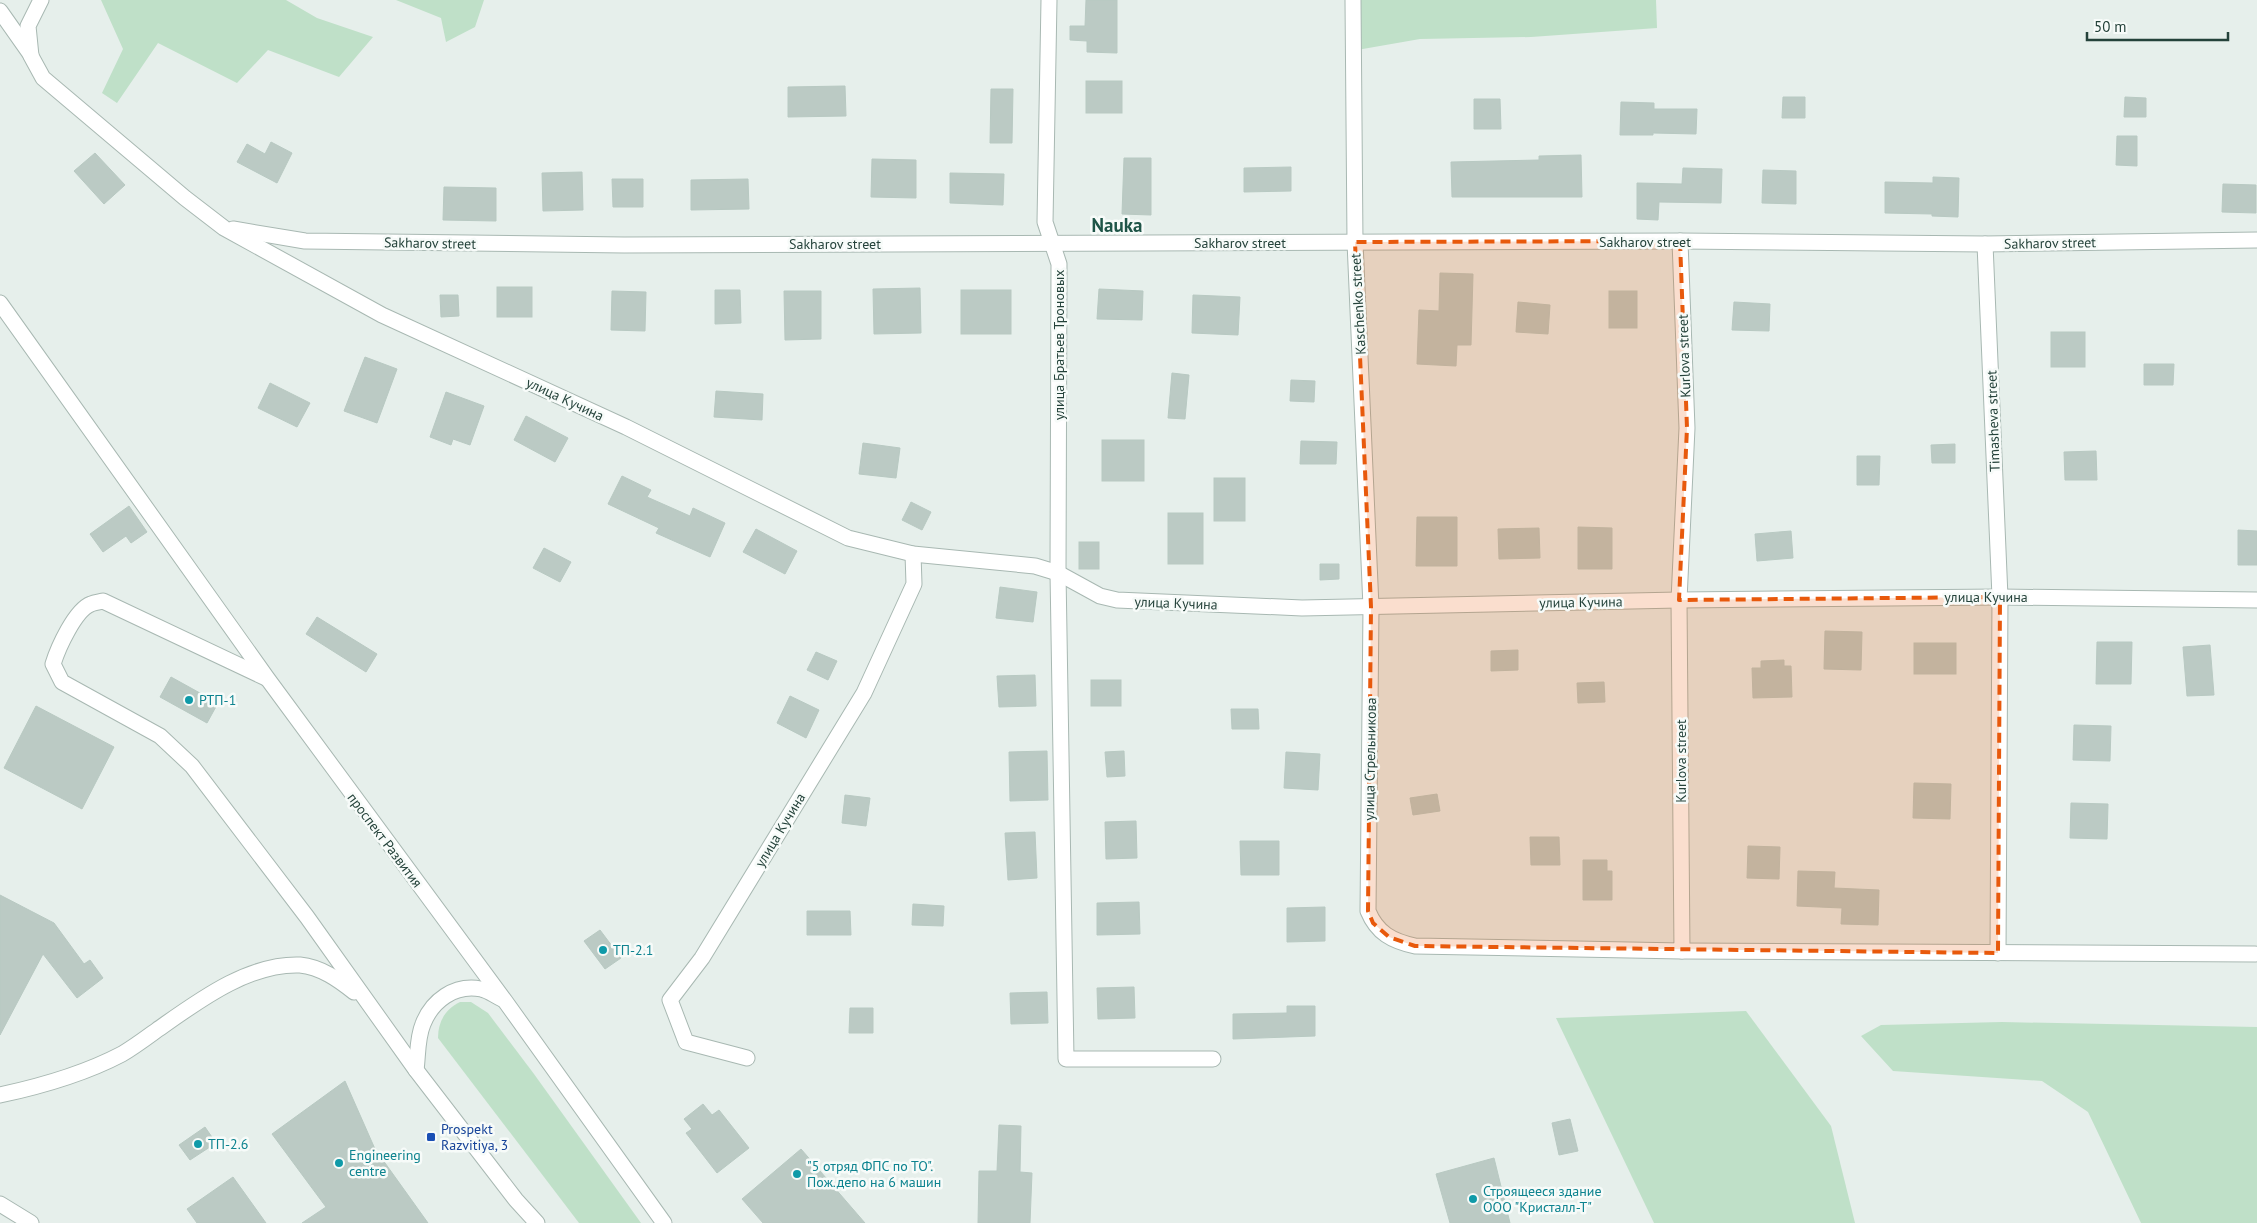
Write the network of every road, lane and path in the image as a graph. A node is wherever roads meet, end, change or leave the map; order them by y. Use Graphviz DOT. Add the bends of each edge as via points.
graph roads {
  1 [pos="41,0"];
  2 [pos="1049,0"];
  3 [pos="1353,0"];
  4 [pos="0,11"];
  5 [pos="31,56"];
  6 [pos="224,228"];
  7 [pos="2257,240"];
  8 [pos="305,241"];
  9 [pos="1355,242"];
  10 [pos="1680,242"];
  11 [pos="1052,244"];
  12 [pos="1986,244"];
  13 [pos="290,266"];
  14 [pos="0,303"];
  15 [pos="913,554"];
  16 [pos="1058,573"];
  17 [pos="2000,597"];
  18 [pos="1679,600"];
  19 [pos="2257,600"];
  20 [pos="1371,607"];
  21 [pos="267,678"];
  22 [pos="1682,951"];
  23 [pos="1998,953"];
  24 [pos="2255,954"];
  25 [pos="505,1001"];
  26 [pos="369,1004"];
  27 [pos="747,1058"];
  28 [pos="1213,1059"];
  29 [pos="416,1070"];
  30 [pos="0,1095"];
  31 [pos="0,1204"];
  32 [pos="31,1223"];
  33 [pos="537,1223"];
  34 [pos="664,1223"];
  1 -- 5 [label="street" via="28,26"];
  2 -- 11 [label="street, улица Братьев Троновых" via="1045,222"];
  3 -- 9 [label="street, Kaschenko street"];
  4 -- 5 [label="street, улица Кучина"];
  5 -- 6 [label="street, улица Кучина" via="43,78"];
  6 -- 8 [label="street, Sakharov street"];
  6 -- 13 [label="street, улица Кучина"];
  7 -- 12 [label="street, Sakharov street"];
  8 -- 11 [label="street, Sakharov street" via="624,245"];
  8 -- 13 [label="street" via="287,250 285,259"];
  9 -- 10 [label="street, Sakharov street"];
  9 -- 11 [label="street, Sakharov street"];
  9 -- 20 [label="street, Kaschenko street"];
  10 -- 12 [label="street, Sakharov street"];
  10 -- 18 [label="street, Kurlova street" via="1687,428"];
  11 -- 16 [label="street, улица Братьев Троновых" via="1059,264"];
  12 -- 17 [label="street, Timasheva street"];
  13 -- 15 [label="street, улица Кучина" via="382,315 626,427 848,538"];
  14 -- 21 [label="street, проспект Развития"];
  15 -- 16 [label="street, улица Кучина" via="1035,566"];
  15 -- 27 [label="street, улица Кучина" via="914,584 864,693 702,958 670,1000 686,1042"];
  16 -- 20 [label="street, улица Кучина" via="1084,589 1118,600 1302,608"];
  16 -- 28 [label="street, улица Братьев Троновых" via="1066,1059"];
  17 -- 18 [label="street, улица Кучина"];
  17 -- 19 [label="street, улица Кучина"];
  17 -- 23 [label="street, Timasheva street"];
  18 -- 20 [label="street, улица Кучина"];
  18 -- 22 [label="street, Kurlova street"];
  20 -- 22 [label="street, улица Стрельникова" via="1368,911 1373,923 1389,938 1415,946"];
  21 -- 25 [label="street, проспект Развития"];
  21 -- 26 [label="street" via="103,601 90,604 79,614 58,648 53,664 62,682 160,736 192,766"];
  22 -- 23 [label="street"];
  23 -- 24 [label="street"];
  25 -- 29 [label="street, проспект Развития" via="482,989 467,989 438,999 422,1026"];
  25 -- 34 [label="street, проспект Развития"];
  26 -- 29 [label="street"];
  26 -- 30 [label="street" via="322,971 301,965 273,968 248,975 223,988 124,1053 97,1066 27,1090"];
  29 -- 33 [label="street"];
  31 -- 32 [label="street"];
}
